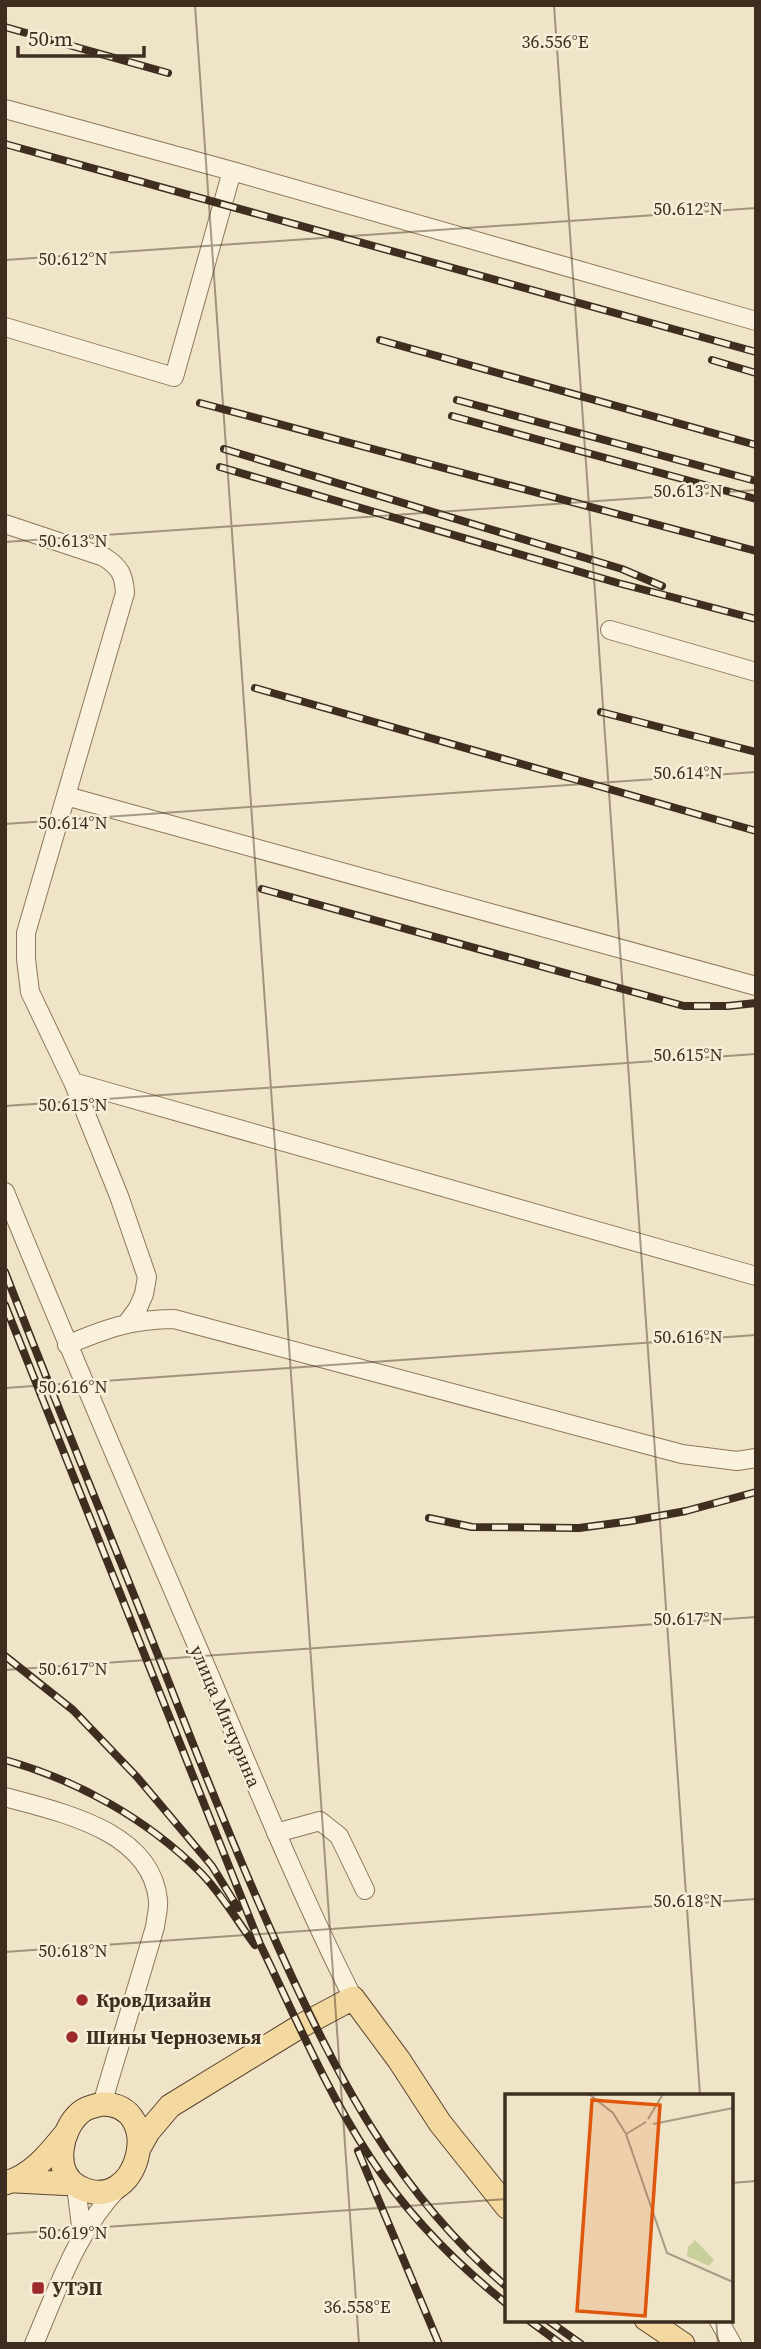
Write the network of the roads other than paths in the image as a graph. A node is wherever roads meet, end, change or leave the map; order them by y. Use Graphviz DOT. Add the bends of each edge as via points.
graph roads {
  1 [pos="5,109"];
  2 [pos="232,170"];
  3 [pos="756,321"];
  4 [pos="5,327"];
  5 [pos="5,524"];
  6 [pos="610,630"];
  7 [pos="756,672"];
  8 [pos="66,796"];
  9 [pos="756,986"];
  10 [pos="73,1082"];
  11 [pos="5,1192"];
  12 [pos="756,1276"];
  13 [pos="127,1323"];
  14 [pos="67,1345"];
  15 [pos="756,1458"];
  16 [pos="5,1797"];
  17 [pos="276,1833"];
  18 [pos="365,1890"];
  19 [pos="353,1998"];
  20 [pos="170,2106"];
  21 [pos="114,2107"];
  22 [pos="67,2132"];
  23 [pos="139,2148"];
  24 [pos="11,2182"];
  25 [pos="75,2185"];
  26 [pos="120,2186"];
  27 [pos="505,2204"];
  28 [pos="82,2234"];
  29 [pos="649,2321"];
  30 [pos="719,2321"];
  31 [pos="34,2344"];
  32 [pos="683,2344"];
  33 [pos="732,2344"];
  1 -- 2 [label="street"];
  2 -- 3 [label="street"];
  2 -- 4 [label="street" via="174,377"];
  5 -- 8 [label="street" via="104,557 124,576 125,593"];
  6 -- 7 [label="street"];
  8 -- 9 [label="street"];
  8 -- 10 [label="street" via="26,933 26,959 30,992"];
  10 -- 12 [label="street"];
  10 -- 13 [label="street" via="147,1278 138,1308"];
  11 -- 14 [label="street, улица Мичурина"];
  13 -- 14 [label="street"];
  13 -- 15 [label="street" via="174,1319 194,1323 682,1454 737,1461"];
  14 -- 17 [label="street, улица Мичурина"];
  16 -- 21 [label="street" via="78,1818 109,1833 135,1853 150,1874 158,1900 155,1927 140,1977"];
  17 -- 18 [label="street" via="320,1821 339,1836"];
  17 -- 19 [label="street, улица Мичурина"];
  19 -- 20 [label="main road"];
  19 -- 27 [label="main road, улица Мичурина" via="440,2123"];
  20 -- 21 [label="main road"];
  20 -- 23 [label="main road"];
  21 -- 22 [label="main road" via="82,2112"];
  21 -- 23 [label="main road" via="136,2125"];
  22 -- 24 [label="main road" via="42,2161"];
  22 -- 25 [label="main road" via="63,2164"];
  23 -- 26 [label="main road" via="128,2178"];
  24 -- 25 [label="main road"];
  25 -- 26 [label="main road" via="101,2192"];
  25 -- 28 [label="street"];
  26 -- 28 [label="street"];
  28 -- 31 [label="street"];
  29 -- 32 [label="main road"];
  30 -- 33 [label="street"];
}
